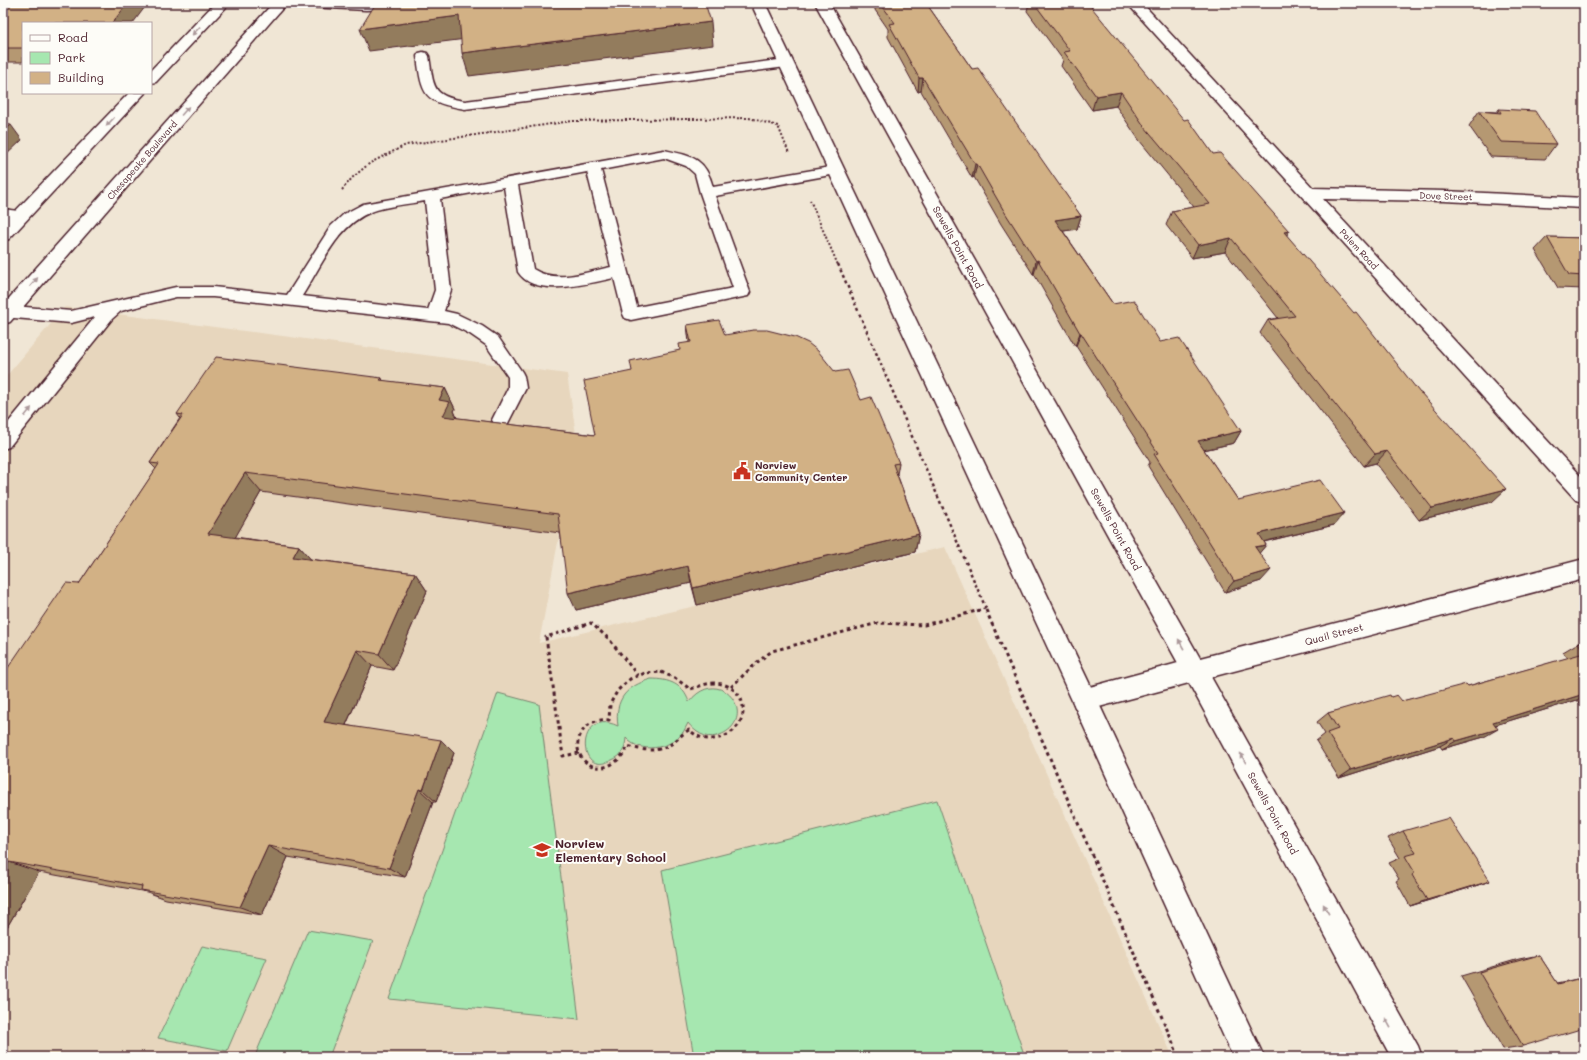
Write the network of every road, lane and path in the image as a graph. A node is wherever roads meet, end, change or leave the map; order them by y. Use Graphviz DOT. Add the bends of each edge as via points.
graph roads {
  1 [pos="223,3"];
  2 [pos="280,3"];
  3 [pos="310,3"];
  4 [pos="421,3"];
  5 [pos="758,3"];
  6 [pos="822,3"];
  7 [pos="1134,3"];
  8 [pos="423,56"];
  9 [pos="786,63"];
  10 [pos="152,78"];
  11 [pos="136,94"];
  12 [pos="593,166"];
  13 [pos="836,170"];
  14 [pos="799,176"];
  15 [pos="510,181"];
  16 [pos="707,193"];
  17 [pos="1308,193"];
  18 [pos="338,196"];
  19 [pos="432,196"];
  20 [pos="1584,203"];
  21 [pos="3,215"];
  22 [pos="20,216"];
  23 [pos="3,235"];
  24 [pos="620,271"];
  25 [pos="292,300"];
  26 [pos="115,307"];
  27 [pos="5,313"];
  28 [pos="434,316"];
  29 [pos="501,420"];
  30 [pos="3,442"];
  31 [pos="1584,494"];
  32 [pos="1584,569"];
  33 [pos="986,608"];
  34 [pos="1195,671"];
  35 [pos="638,676"];
  36 [pos="731,687"];
  37 [pos="1084,699"];
  38 [pos="579,753"];
  39 [pos="1179,1057"];
  40 [pos="1249,1057"];
  41 [pos="1407,1057"];
  1 -- 10 [label="street, one-way"];
  27 -- 2 [label="street, Chesapeake Boulevard, one-way"];
  3 -- 4 [label="lane" via="390,7"];
  5 -- 9 [label="street"];
  34 -- 6 [label="street, Sewells Point Road, one-way"];
  7 -- 17 [label="street, Palem Road"];
  8 -- 9 [label="lane" via="430,93 449,103 465,105"];
  9 -- 13 [label="street"];
  11 -- 22 [label="street, one-way"];
  12 -- 15 [label="lane"];
  12 -- 16 [label="lane" via="664,154 682,159 702,173"];
  12 -- 24 [label="lane"];
  13 -- 14 [label="lane"];
  13 -- 37 [label="street"];
  14 -- 16 [label="lane"];
  14 -- 18 [label="path" via="778,126 763,121 749,118 572,121 406,145 370,163 352,178"];
  14 -- 33 [label="path"];
  15 -- 19 [label="lane"];
  15 -- 24 [label="lane" via="526,272 537,279 560,283"];
  16 -- 24 [label="lane" via="742,292 631,314"];
  17 -- 20 [label="street, Dove Street"];
  17 -- 31 [label="street, Palem Road"];
  19 -- 25 [label="lane" via="368,207 349,217 336,229"];
  19 -- 28 [label="lane" via="443,290"];
  21 -- 22 [label="street"];
  22 -- 23 [label="street"];
  25 -- 26 [label="lane" via="213,292 176,292"];
  25 -- 28 [label="lane"];
  26 -- 27 [label="lane" via="71,317"];
  30 -- 26 [label="lane, one-way"];
  28 -- 29 [label="lane" via="451,318 476,330 492,342 516,376 517,388"];
  32 -- 34 [label="street, Quail Street"];
  33 -- 36 [label="path" via="915,626 889,621 878,623 772,651"];
  33 -- 39 [label="path"];
  34 -- 37 [label="street, Quail Street"];
  41 -- 34 [label="street, Sewells Point Road, one-way"];
  35 -- 36 [label="path" via="661,672 676,678 690,689 714,682"];
  35 -- 38 [label="path" via="630,679 618,690 610,704 609,720 596,721 587,726 578,743"];
  35 -- 38 [label="path" via="609,639 591,623 546,637 563,756"];
  36 -- 38 [label="path" via="742,698 744,709 742,720 736,730 726,737 714,740 702,738 689,730 672,744 657,750 640,750 628,746 620,761 601,768 591,767"];
  37 -- 40 [label="street"];
}
